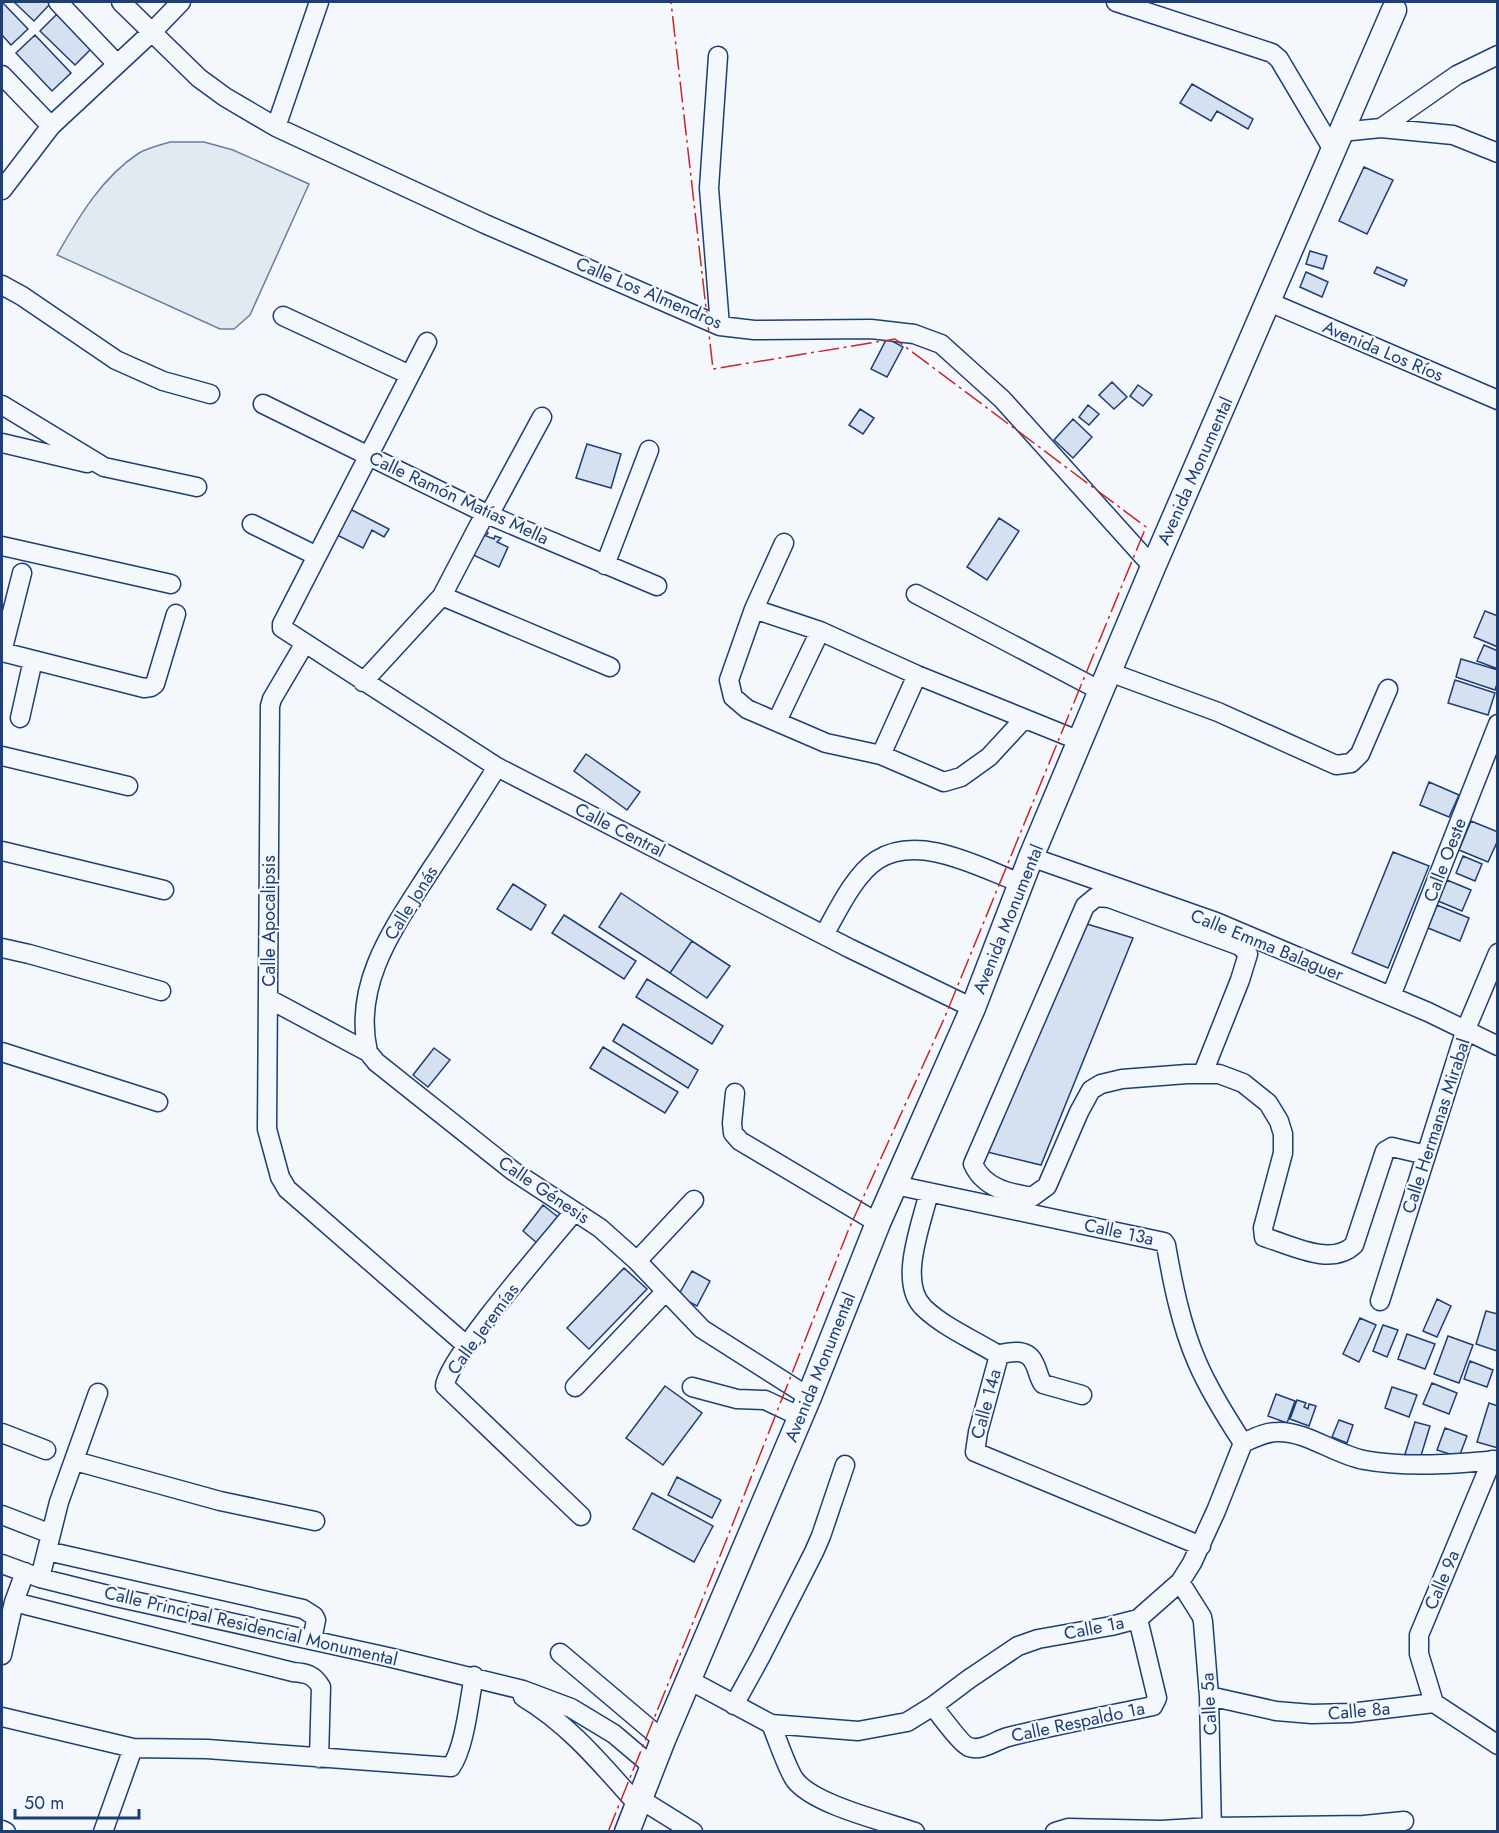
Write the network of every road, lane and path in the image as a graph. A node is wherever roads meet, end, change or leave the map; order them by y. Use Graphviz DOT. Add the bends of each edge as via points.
graph roads {
  1 [pos="58,2"];
  2 [pos="121,2"];
  3 [pos="181,2"];
  4 [pos="319,2"];
  5 [pos="1116,2"];
  6 [pos="1393,7"];
  7 [pos="152,32"];
  8 [pos="1497,55"];
  9 [pos="718,56"];
  10 [pos="117,64"];
  11 [pos="2,75"];
  12 [pos="51,126"];
  13 [pos="276,127"];
  14 [pos="1381,128"];
  15 [pos="1337,141"];
  16 [pos="1497,153"];
  17 [pos="2,190"];
  18 [pos="2,285"];
  19 [pos="1269,302"];
  20 [pos="283,316"];
  21 [pos="720,326"];
  22 [pos="427,342"];
  23 [pos="410,375"];
  24 [pos="210,394"];
  25 [pos="1497,400"];
  26 [pos="263,404"];
  27 [pos="2,405"];
  28 [pos="542,417"];
  29 [pos="2,443"];
  30 [pos="649,450"];
  31 [pos="369,456"];
  32 [pos="104,466"];
  33 [pos="196,488"];
  34 [pos="489,515"];
  35 [pos="252,524"];
  36 [pos="784,543"];
  37 [pos="2,546"];
  38 [pos="317,556"];
  39 [pos="605,564"];
  40 [pos="1153,567"];
  41 [pos="22,573"];
  42 [pos="171,584"];
  43 [pos="657,586"];
  44 [pos="916,594"];
  45 [pos="442,596"];
  46 [pos="754,609"];
  47 [pos="176,614"];
  48 [pos="820,631"];
  49 [pos="305,643"];
  50 [pos="2,652"];
  51 [pos="33,660"];
  52 [pos="610,667"];
  53 [pos="917,675"];
  54 [pos="1105,681"];
  55 [pos="363,682"];
  56 [pos="1388,689"];
  57 [pos="20,718"];
  58 [pos="1024,718"];
  59 [pos="777,722"];
  60 [pos="1497,724"];
  61 [pos="1080,741"];
  62 [pos="881,755"];
  63 [pos="2,756"];
  64 [pos="497,767"];
  65 [pos="128,786"];
  66 [pos="2,851"];
  67 [pos="1032,857"];
  68 [pos="1021,883"];
  69 [pos="164,890"];
  70 [pos="824,935"];
  71 [pos="2,948"];
  72 [pos="1497,953"];
  73 [pos="161,991"];
  74 [pos="1391,996"];
  75 [pos="269,999"];
  76 [pos="973,1008"];
  77 [pos="1466,1029"];
  78 [pos="1497,1046"];
  79 [pos="2,1052"];
  80 [pos="368,1052"];
  81 [pos="1203,1073"];
  82 [pos="735,1093"];
  83 [pos="158,1102"];
  84 [pos="1426,1155"];
  85 [pos="896,1185"];
  86 [pos="929,1192"];
  87 [pos="694,1200"];
  88 [pos="574,1212"];
  89 [pos="878,1223"];
  90 [pos="637,1261"];
  91 [pos="664,1292"];
  92 [pos="1380,1301"];
  93 [pos="466,1345"];
  94 [pos="997,1356"];
  95 [pos="575,1387"];
  96 [pos="692,1387"];
  97 [pos="98,1393"];
  98 [pos="1082,1395"];
  99 [pos="805,1407"];
  100 [pos="2,1433"];
  101 [pos="1243,1443"];
  102 [pos="46,1450"];
  103 [pos="1495,1460"];
  104 [pos="75,1461"];
  105 [pos="844,1465"];
  106 [pos="2,1515"];
  107 [pos="581,1516"];
  108 [pos="315,1521"];
  109 [pos="49,1542"];
  110 [pos="1201,1546"];
  111 [pos="2,1564"];
  112 [pos="32,1575"];
  113 [pos="1180,1582"];
  114 [pos="14,1602"];
  115 [pos="1138,1619"];
  116 [pos="312,1640"];
  117 [pos="560,1653"];
  118 [pos="2,1655"];
  119 [pos="474,1676"];
  120 [pos="689,1680"];
  121 [pos="501,1684"];
  122 [pos="1209,1696"];
  123 [pos="1434,1703"];
  124 [pos="734,1704"];
  125 [pos="933,1706"];
  126 [pos="2,1717"];
  127 [pos="771,1724"];
  128 [pos="606,1730"];
  129 [pos="663,1740"];
  130 [pos="1497,1745"];
  131 [pos="133,1748"];
  132 [pos="588,1748"];
  133 [pos="319,1758"];
  134 [pos="653,1767"];
  135 [pos="639,1802"];
  136 [pos="1404,1821"];
  137 [pos="1364,1828"];
  138 [pos="1212,1829"];
  139 [pos="2,1830"];
  140 [pos="1161,1831"];
  141 [pos="6,1832"];
  142 [pos="102,1832"];
  143 [pos="627,1832"];
  144 [pos="693,1832"];
  145 [pos="915,1832"];
  146 [pos="1055,1832"];
  1 -- 10 [label="street"];
  2 -- 7 [label="street, Calle Los Almendros"];
  3 -- 7 [label="street"];
  4 -- 13 [label="street"];
  5 -- 15 [label="street" via="1272,53"];
  6 -- 15 [label="main road, Avenida Monumental"];
  7 -- 10 [label="street"];
  7 -- 13 [label="street, Calle Los Almendros" via="200,78"];
  8 -- 14 [label="street" via="1457,75"];
  9 -- 21 [label="street" via="709,188"];
  10 -- 12 [label="street"];
  11 -- 12 [label="street"];
  12 -- 17 [label="street"];
  13 -- 21 [label="street, Calle Los Almendros" via="485,224"];
  14 -- 15 [label="street"];
  14 -- 16 [label="street" via="1453,135"];
  15 -- 19 [label="main road, Avenida Monumental"];
  18 -- 24 [label="street" via="116,360 163,381"];
  19 -- 25 [label="street, Avenida Los Ríos"];
  19 -- 40 [label="main road, Avenida Monumental"];
  20 -- 23 [label="street"];
  21 -- 40 [label="street, Calle Los Almendros" via="754,330 870,329 914,334 940,344 1002,399"];
  22 -- 23 [label="street"];
  23 -- 31 [label="street"];
  26 -- 31 [label="street, Calle Ramón Matías Mella"];
  27 -- 32 [label="street"];
  28 -- 34 [label="street"];
  29 -- 32 [label="street"];
  30 -- 39 [label="street"];
  31 -- 34 [label="street, Calle Ramón Matías Mella"];
  31 -- 38 [label="street"];
  32 -- 33 [label="street"];
  34 -- 39 [label="street, Calle Ramón Matías Mella"];
  34 -- 45 [label="street" via="482,520"];
  35 -- 38 [label="street"];
  36 -- 46 [label="street"];
  37 -- 42 [label="street"];
  38 -- 49 [label="street, Calle Central" via="282,624 282,628"];
  39 -- 43 [label="street, Calle Ramón Matías Mella"];
  40 -- 54 [label="main road, Avenida Monumental"];
  41 -- 50 [label="street"];
  44 -- 54 [label="street"];
  45 -- 52 [label="street"];
  45 -- 55 [label="street"];
  46 -- 48 [label="street"];
  46 -- 59 [label="street" via="729,680 733,697 747,709"];
  47 -- 51 [label="street" via="151,687"];
  48 -- 53 [label="street"];
  48 -- 59 [label="street"];
  49 -- 55 [label="street, Calle Central"];
  49 -- 75 [label="street, Calle Apocalipsis" via="270,706"];
  50 -- 51 [label="street"];
  51 -- 57 [label="street"];
  53 -- 58 [label="street"];
  53 -- 62 [label="street"];
  54 -- 56 [label="street" via="1218,712 1336,765 1351,763 1360,754"];
  54 -- 61 [label="main road, Avenida Monumental"];
  55 -- 64 [label="street, Calle Central"];
  58 -- 61 [label="street"];
  58 -- 62 [label="street" via="989,757 961,777 944,782"];
  59 -- 62 [label="street" via="826,743"];
  60 -- 74 [label="street, Calle Oeste"];
  61 -- 67 [label="main road, Avenida Monumental"];
  63 -- 65 [label="street"];
  64 -- 70 [label="street, Calle Central"];
  64 -- 80 [label="street, Calle Jonás" via="379,957 365,1007"];
  66 -- 69 [label="street"];
  67 -- 68 [label="main road, Avenida Monumental"];
  67 -- 74 [label="street, Calle Emma Balaguer" via="1216,922"];
  68 -- 70 [label="street" via="937,852 903,851 877,860 860,876"];
  68 -- 76 [label="main road, Avenida Monumental"];
  70 -- 76 [label="street, Calle Central"];
  71 -- 73 [label="street"];
  72 -- 77 [label="street, Calle Hermanas Mirabal"];
  74 -- 77 [label="street, Calle Emma Balaguer"];
  75 -- 80 [label="street, Calle Génesis"];
  75 -- 93 [label="street, Calle Apocalipsis" via="267,1129 280,1178 287,1189"];
  76 -- 85 [label="main road, Avenida Monumental"];
  77 -- 78 [label="street, Calle Emma Balaguer"];
  77 -- 84 [label="street, Calle Hermanas Mirabal"];
  79 -- 83 [label="street"];
  80 -- 88 [label="street, Calle Génesis" via="513,1171"];
  81 -- 81 [label="street" via="1248,954 1240,946 1109,898 1096,897 1085,906 973,1164 978,1175 1002,1191 1032,1197 1047,1186 1091,1090 1122,1079"];
  81 -- 84 [label="street" via="1244,1083 1268,1103 1279,1122 1283,1153 1264,1237 1306,1251 1333,1255 1346,1252 1354,1245 1361,1228 1385,1151 1392,1147"];
  82 -- 89 [label="street" via="733,1133 740,1141"];
  84 -- 92 [label="street, Calle Hermanas Mirabal"];
  85 -- 86 [label="street, Calle 13a"];
  85 -- 89 [label="main road, Avenida Monumental"];
  86 -- 94 [label="street, Calle 14a" via="912,1265 914,1294 922,1307 938,1319"];
  86 -- 101 [label="street, Calle 13a" via="1164,1242 1179,1310 1197,1361"];
  87 -- 90 [label="street"];
  88 -- 90 [label="street, Calle Génesis" via="600,1228"];
  88 -- 93 [label="street, Calle Jeremías"];
  89 -- 99 [label="main road, Avenida Monumental"];
  90 -- 91 [label="street, Calle Génesis"];
  91 -- 95 [label="street"];
  91 -- 99 [label="street, Calle Génesis" via="702,1329"];
  93 -- 107 [label="street, Calle Jeremías" via="445,1386"];
  94 -- 98 [label="street" via="1022,1353 1034,1362 1043,1384"];
  94 -- 110 [label="street, Calle 14a" via="975,1452"];
  96 -- 99 [label="street" via="737,1399"];
  97 -- 104 [label="street"];
  99 -- 120 [label="main road, Avenida Monumental"];
  100 -- 102 [label="street"];
  101 -- 103 [label="street" via="1269,1433 1285,1432 1364,1460 1414,1464"];
  101 -- 110 [label="street, Calle 1a"];
  103 -- 123 [label="street, Calle 9a" via="1419,1635 1419,1654"];
  104 -- 108 [label="street" via="220,1501"];
  104 -- 109 [label="street"];
  105 -- 124 [label="street" via="821,1536"];
  106 -- 109 [label="street"];
  109 -- 112 [label="street"];
  109 -- 116 [label="street" via="303,1609 316,1620"];
  110 -- 113 [label="street, Calle 1a"];
  111 -- 112 [label="street, Calle Principal Residencial Monumental"];
  112 -- 114 [label="street"];
  112 -- 116 [label="street, Calle Principal Residencial Monumental"];
  113 -- 115 [label="street, Calle 1a"];
  113 -- 122 [label="street, Calle 5a" via="1202,1617"];
  114 -- 118 [label="street"];
  114 -- 133 [label="street" via="308,1673 321,1687"];
  115 -- 125 [label="street, Calle 1a" via="1018,1646"];
  115 -- 125 [label="street, Calle Respaldo 1a" via="1157,1698 1153,1706 1007,1737 972,1749 963,1745"];
  116 -- 119 [label="street, Calle Principal Residencial Monumental"];
  117 -- 129 [label="street"];
  119 -- 121 [label="street, Calle Principal Residencial Monumental"];
  119 -- 133 [label="street" via="460,1748 451,1767"];
  120 -- 124 [label="street, Calle 1a"];
  120 -- 129 [label="main road, Avenida Monumental"];
  121 -- 128 [label="street, Calle Principal Residencial Monumental" via="571,1708"];
  121 -- 132 [label="street, Calle Principal Residencial Monumental" via="538,1706"];
  122 -- 123 [label="street, Calle 8a" via="1275,1711 1312,1714"];
  122 -- 138 [label="street, Calle 5a"];
  123 -- 130 [label="street"];
  124 -- 127 [label="street, Calle 1a"];
  125 -- 127 [label="street, Calle 1a" via="900,1725 858,1731"];
  126 -- 131 [label="street"];
  127 -- 145 [label="street" via="796,1780 814,1795"];
  128 -- 132 [label="street"];
  128 -- 134 [label="street, Calle Principal Residencial Monumental"];
  129 -- 134 [label="main road, Avenida Monumental"];
  131 -- 133 [label="street"];
  131 -- 142 [label="street"];
  132 -- 135 [label="street, Calle Principal Residencial Monumental"];
  134 -- 135 [label="main road, Avenida Monumental"];
  135 -- 143 [label="main road, Avenida Monumental"];
  135 -- 144 [label="street, Calle Principal Residencial Monumental"];
  136 -- 137 [label="street"];
  137 -- 138 [label="street"];
  138 -- 140 [label="street"];
  139 -- 141 [label="street"];
  140 -- 146 [label="street" via="1068,1828"];
}
